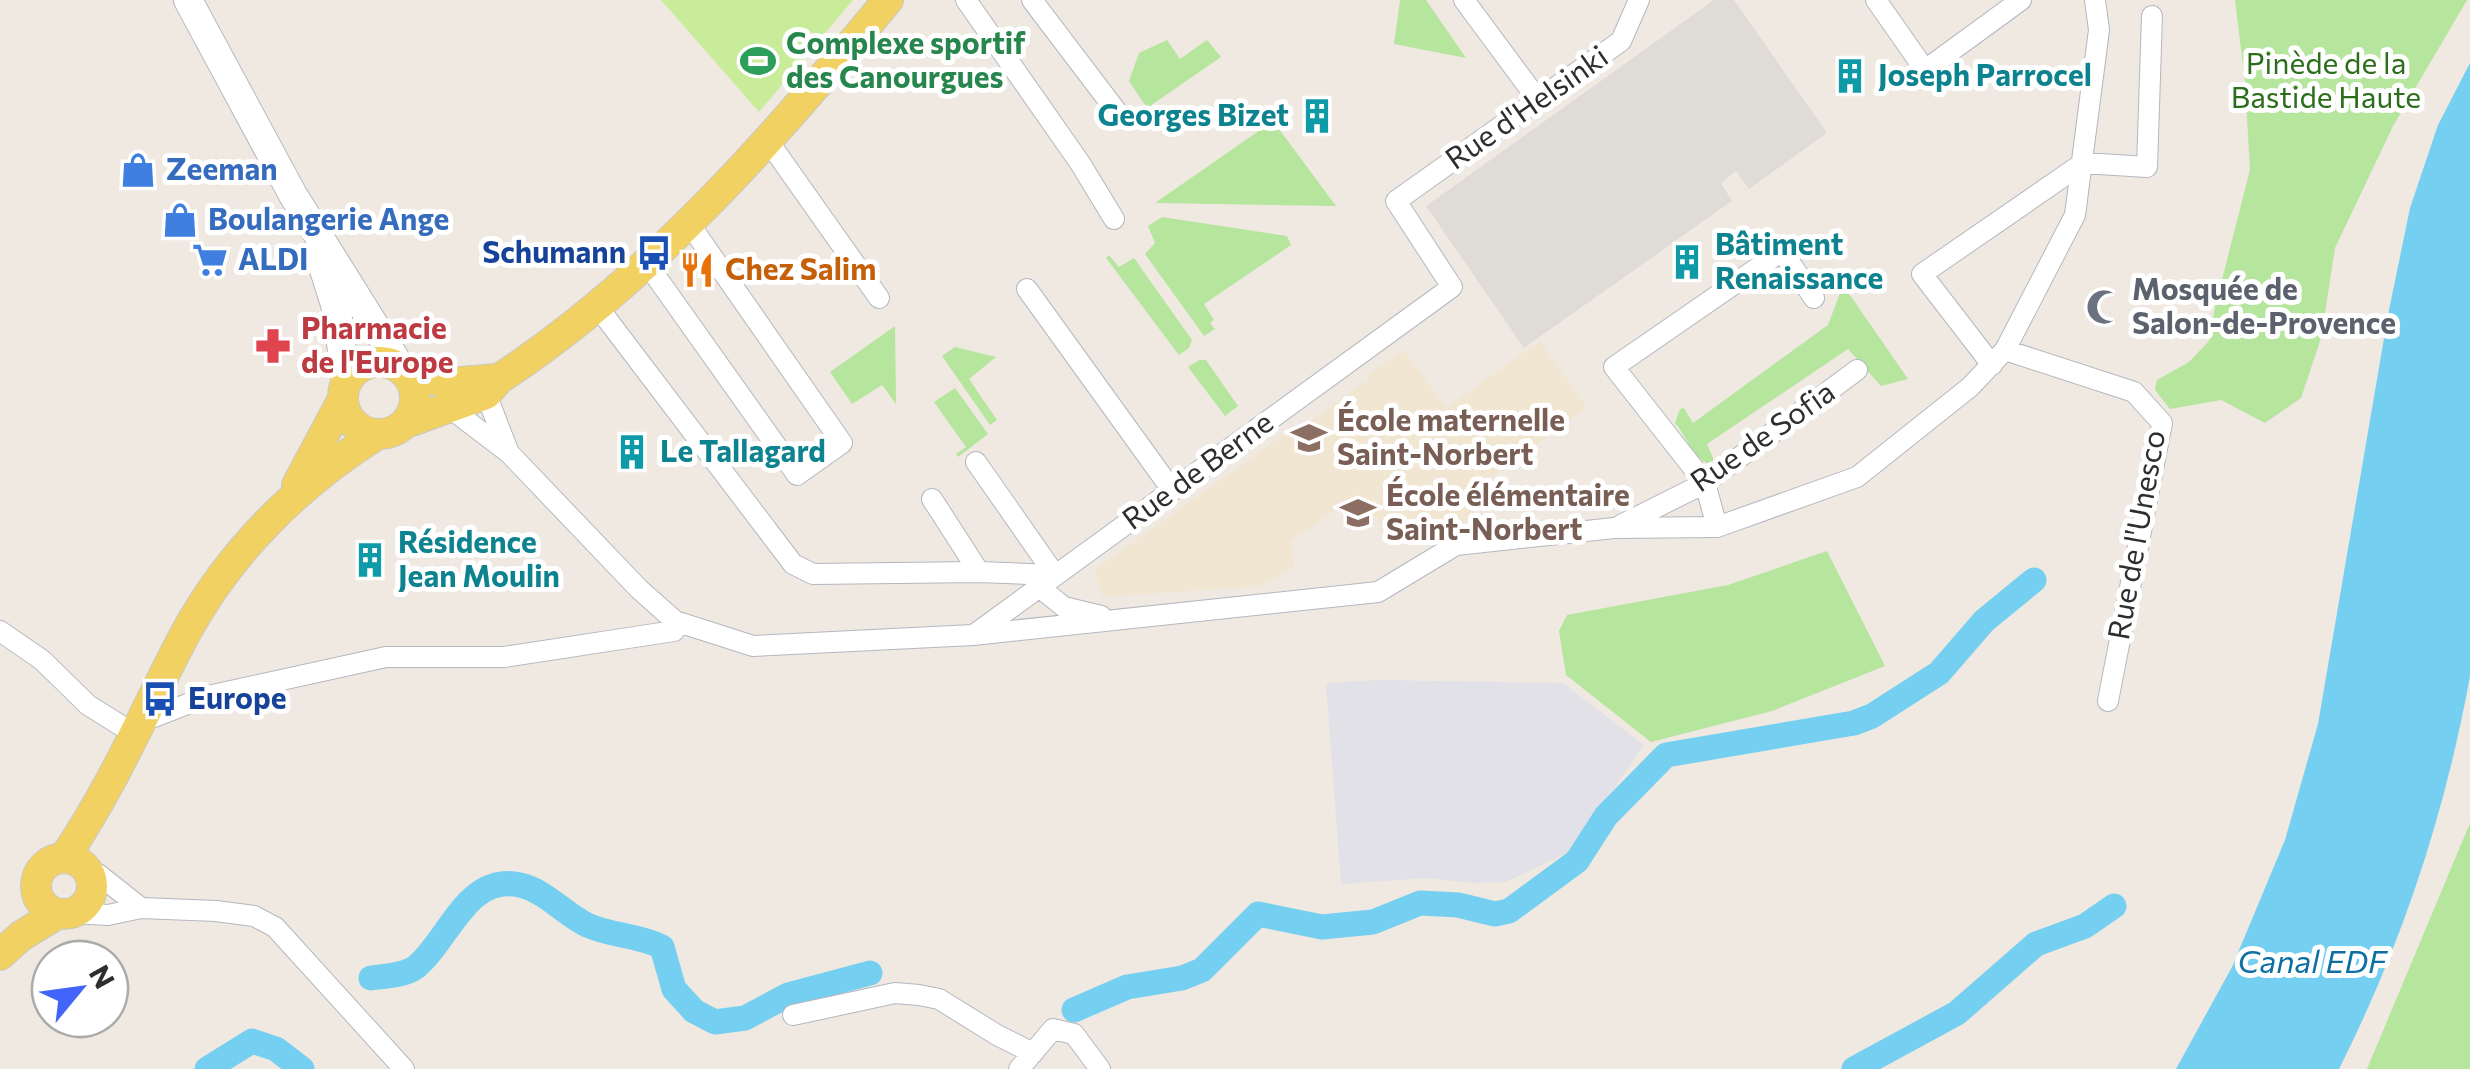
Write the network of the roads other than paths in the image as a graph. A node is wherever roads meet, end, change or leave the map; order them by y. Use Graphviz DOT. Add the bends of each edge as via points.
graph roads {
  1 [pos="188,0"];
  2 [pos="888,0"];
  3 [pos="966,0"];
  4 [pos="1032,0"];
  5 [pos="1464,0"];
  6 [pos="1639,0"];
  7 [pos="1876,0"];
  8 [pos="2021,0"];
  9 [pos="2095,0"];
  10 [pos="2152,16"];
  11 [pos="1538,100"];
  12 [pos="1120,116"];
  13 [pos="766,138"];
  14 [pos="2083,162"];
  15 [pos="1396,202"];
  16 [pos="1114,219"];
  17 [pos="688,222"];
  18 [pos="310,225"];
  19 [pos="644,262"];
  20 [pos="1027,289"];
  21 [pos="878,298"];
  22 [pos="1814,298"];
  23 [pos="597,306"];
  24 [pos="1999,358"];
  25 [pos="1858,370"];
  26 [pos="404,371"];
  27 [pos="492,386"];
  28 [pos="344,391"];
  29 [pos="450,408"];
  30 [pos="392,428"];
  31 [pos="509,453"];
  32 [pos="976,462"];
  33 [pos="1705,483"];
  34 [pos="1172,490"];
  35 [pos="290,498"];
  36 [pos="932,499"];
  37 [pos="1717,527"];
  38 [pos="1614,528"];
  39 [pos="979,572"];
  40 [pos="1047,581"];
  41 [pos="1112,618"];
  42 [pos="0,631"];
  43 [pos="674,631"];
  44 [pos="973,636"];
  45 [pos="2108,702"];
  46 [pos="150,713"];
  47 [pos="80,866"];
  48 [pos="56,907"];
  49 [pos="141,908"];
  50 [pos="0,930"];
  51 [pos="0,955"];
  52 [pos="794,1014"];
  53 [pos="1026,1061"];
  54 [pos="404,1069"];
  55 [pos="1100,1069"];
  1 -- 18 [label="street"];
  2 -- 13 [label="main road"];
  3 -- 16 [label="street"];
  4 -- 12 [label="street"];
  5 -- 11 [label="street"];
  6 -- 11 [label="street, Rue d'Helsinki" via="1622,41"];
  7 -- 8 [label="street" via="1924,70"];
  9 -- 14 [label="street" via="2099,30"];
  10 -- 14 [label="street" via="2147,167"];
  11 -- 15 [label="street, Rue d'Helsinki"];
  13 -- 17 [label="main road"];
  13 -- 21 [label="street"];
  14 -- 24 [label="street" via="2075,214"];
  14 -- 24 [label="street" via="1922,274"];
  15 -- 34 [label="street, Rue de Berne" via="1452,287"];
  17 -- 19 [label="main road"];
  17 -- 19 [label="street" via="842,443 797,475"];
  18 -- 26 [label="street"];
  18 -- 28 [label="street" via="337,311"];
  19 -- 23 [label="main road"];
  20 -- 34 [label="street"];
  22 -- 33 [label="street" via="1782,251 1614,367"];
  23 -- 27 [label="main road"];
  23 -- 39 [label="street" via="792,564 814,574"];
  24 -- 37 [label="street" via="1857,477"];
  24 -- 45 [label="street, Rue de l'Unesco" via="2134,392 2162,423"];
  25 -- 33 [label="street, Rue de Sofia"];
  26 -- 27 [label="main road"];
  26 -- 28 [label="main road" via="370,362 351,374"];
  26 -- 30 [label="main road" via="416,393 412,414"];
  27 -- 29 [label="main road"];
  27 -- 31 [label="street"];
  28 -- 30 [label="main road" via="350,420 367,432"];
  28 -- 35 [label="main road"];
  29 -- 30 [label="main road"];
  29 -- 31 [label="street"];
  30 -- 35 [label="main road"];
  31 -- 44 [label="street" via="675,621 752,646"];
  32 -- 40 [label="street"];
  33 -- 37 [label="street"];
  33 -- 38 [label="street, Rue de Sofia"];
  34 -- 40 [label="street, Rue de Berne"];
  35 -- 46 [label="main road" via="214,588"];
  36 -- 39 [label="street"];
  37 -- 38 [label="street"];
  38 -- 41 [label="street" via="1456,545 1378,592"];
  39 -- 40 [label="street"];
  40 -- 41 [label="street" via="1064,607"];
  40 -- 44 [label="street, Rue de Berne"];
  41 -- 44 [label="street"];
  42 -- 46 [label="street" via="88,705"];
  43 -- 46 [label="street" via="504,657 386,657"];
  46 -- 47 [label="main road" via="128,780"];
  47 -- 48 [label="main road" via="92,879 91,896"];
  47 -- 48 [label="main road" via="48,863 42,869 36,885"];
  47 -- 49 [label="street"];
  48 -- 49 [label="street" via="108,915"];
  48 -- 50 [label="main road"];
  48 -- 51 [label="main road"];
  49 -- 54 [label="street" via="254,916 275,926"];
  52 -- 53 [label="street" via="896,992 939,999"];
  53 -- 55 [label="street" via="1053,1029 1074,1034"];
}
